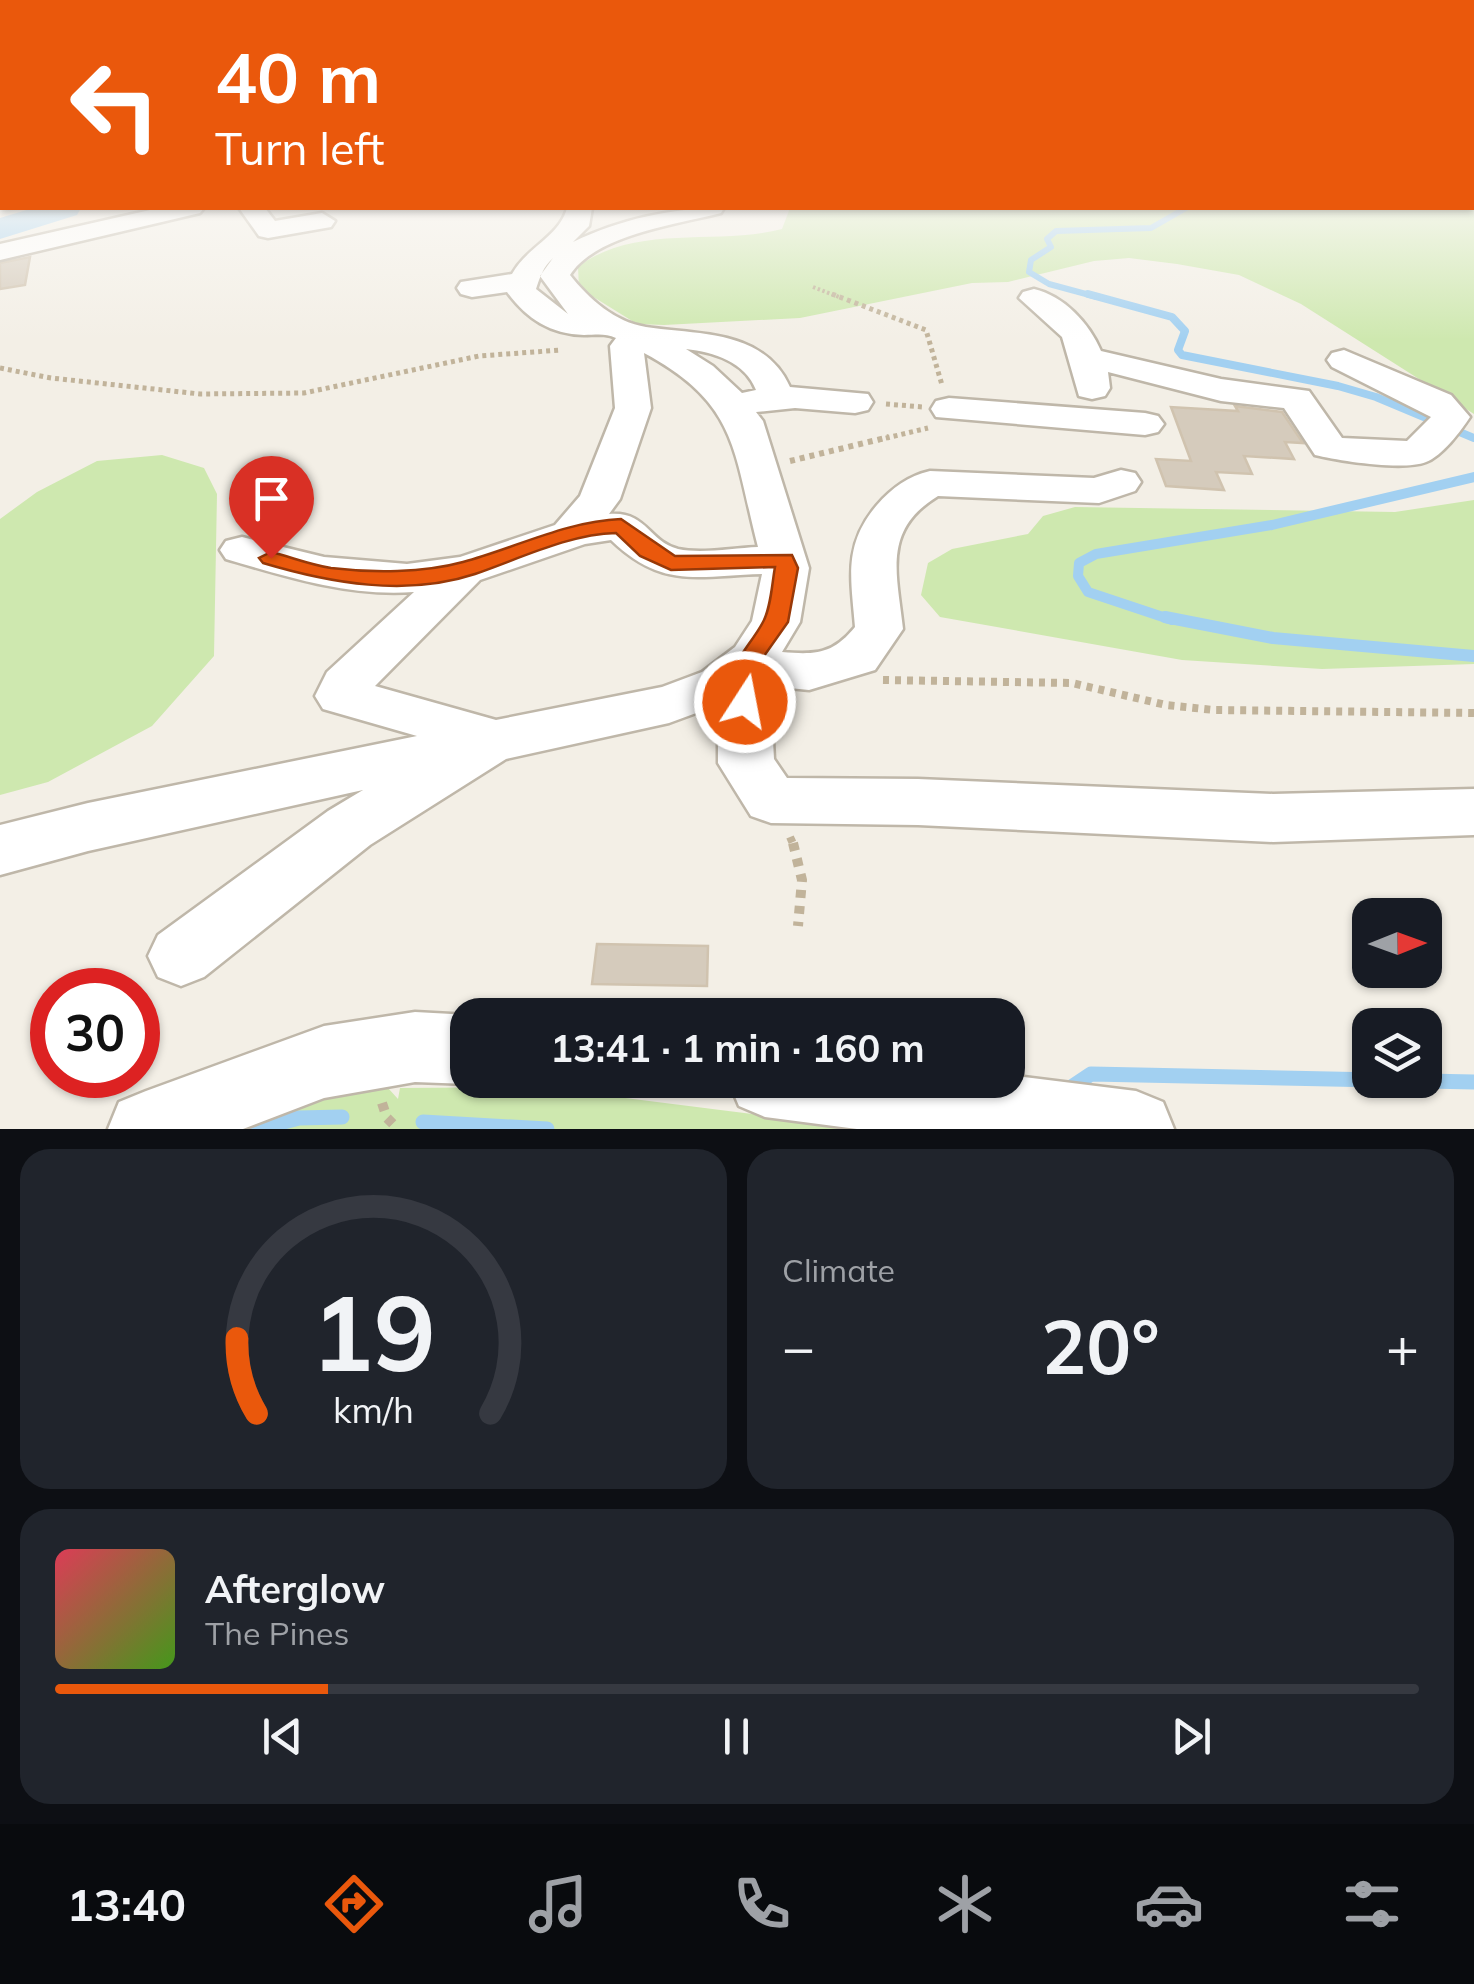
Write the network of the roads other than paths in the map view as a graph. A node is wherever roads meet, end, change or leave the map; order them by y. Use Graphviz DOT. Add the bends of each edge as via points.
graph roads {
  1 [pos="75,235"];
  2 [pos="558,235"];
  3 [pos="618,235"];
  4 [pos="0,252"];
  5 [pos="523,281"];
  6 [pos="472,288"];
  7 [pos="1034,298"];
  8 [pos="625,335"];
  9 [pos="1090,358"];
  10 [pos="1344,360"];
  11 [pos="777,399"];
  12 [pos="855,402"];
  13 [pos="731,404"];
  14 [pos="949,409"];
  15 [pos="1094,420"];
  16 [pos="1145,424"];
  17 [pos="1121,482"];
  18 [pos="568,536"];
  19 [pos="242,550"];
  20 [pos="784,560"];
  21 [pos="464,570"];
  22 [pos="744,666"];
  23 [pos="488,744"];
  24 [pos="1474,812"];
  25 [pos="0,850"];
  26 [pos="182,956"];
  27 [pos="450,1048"];
  28 [pos="901,1098"];
  29 [pos="146,1129"];
  30 [pos="1136,1129"];
  1 -- 4 [label="street"];
  2 -- 5 [label="street"];
  3 -- 8 [label="street" via="576,251 560,262 555,276 580,308"];
  5 -- 6 [label="street"];
  5 -- 8 [label="street" via="521,290 534,309 554,322"];
  7 -- 9 [label="street" via="1068,320"];
  8 -- 11 [label="street" via="742,352 763,370"];
  8 -- 13 [label="street" via="701,373"];
  8 -- 18 [label="street" via="633,408 599,499"];
  9 -- 10 [label="street" via="1221,390 1296,398 1329,447 1339,449 1417,453 1452,417 1438,403"];
  9 -- 15 [label="street"];
  11 -- 12 [label="street"];
  11 -- 13 [label="street"];
  13 -- 20 [label="street" via="744,421"];
  14 -- 15 [label="street"];
  15 -- 16 [label="street"];
  17 -- 22 [label="street" via="1099,491 930,482 905,498 879,530 873,563 878,629 857,658 810,672"];
  18 -- 20 [label="street" via="621,526 671,563"];
  18 -- 21 [label="street"];
  19 -- 21 [label="street" via="328,575 399,578"];
  20 -- 22 [label="street" via="776,622"];
  21 -- 23 [label="street" via="340,696 476,733"];
  22 -- 23 [label="street" via="720,684 669,704"];
  22 -- 24 [label="street" via="746,763 771,800 1261,819"];
  23 -- 25 [label="street"];
  23 -- 26 [label="street" via="350,828"];
  27 -- 29 [label="street" via="415,1047 324,1062"];
  28 -- 30 [label="street"];
}
